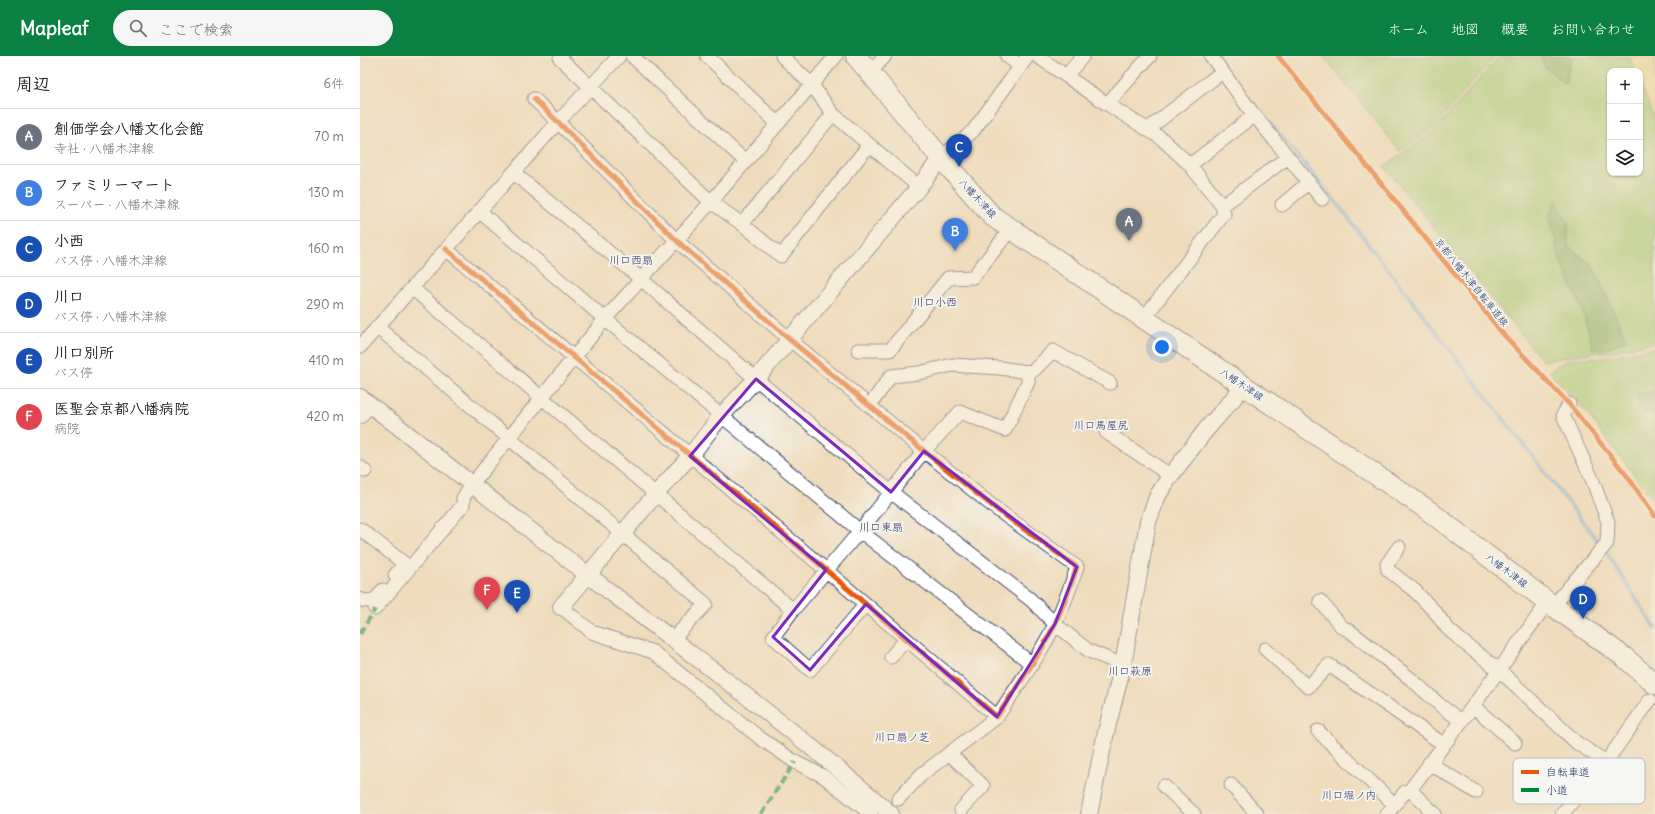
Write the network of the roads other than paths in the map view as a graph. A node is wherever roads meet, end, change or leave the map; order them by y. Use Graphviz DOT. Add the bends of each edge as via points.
graph roads {
  1 [pos="619,56"];
  2 [pos="632,56"];
  3 [pos="707,56"];
  4 [pos="782,56"];
  5 [pos="836,56"];
  6 [pos="856,56"];
  7 [pos="884,56"];
  8 [pos="1007,56"];
  9 [pos="1037,56"];
  10 [pos="1083,56"];
  11 [pos="1150,56"];
  12 [pos="1211,56"];
  13 [pos="560,58"];
  14 [pos="1024,61"];
  15 [pos="1222,72"];
  16 [pos="870,73"];
  17 [pos="1066,76"];
  18 [pos="812,85"];
  19 [pos="591,86"];
  20 [pos="534,99"];
  21 [pos="1107,104"];
  22 [pos="833,114"];
  23 [pos="1255,115"];
  24 [pos="558,122"];
  25 [pos="778,124"];
  26 [pos="1148,129"];
  27 [pos="869,145"];
  28 [pos="1288,157"];
  29 [pos="941,158"];
  30 [pos="745,161"];
  31 [pos="1190,165"];
  32 [pos="514,173"];
  33 [pos="1309,182"];
  34 [pos="919,187"];
  35 [pos="1322,199"];
  36 [pos="711,202"];
  37 [pos="1282,205"];
  38 [pos="1222,206"];
  39 [pos="479,211"];
  40 [pos="742,224"];
  41 [pos="1011,229"];
  42 [pos="677,241"];
  43 [pos="446,249"];
  44 [pos="641,279"];
  45 [pos="412,288"];
  46 [pos="1144,318"];
  47 [pos="605,319"];
  48 [pos="377,327"];
  49 [pos="789,339"];
  50 [pos="360,347"];
  51 [pos="858,350"];
  52 [pos="574,359"];
  53 [pos="1028,372"];
  54 [pos="756,379"];
  55 [pos="1110,383"];
  56 [pos="1244,386"];
  57 [pos="541,398"];
  58 [pos="1569,404"];
  59 [pos="870,405"];
  60 [pos="363,406"];
  61 [pos="722,416"];
  62 [pos="1106,432"];
  63 [pos="509,438"];
  64 [pos="924,451"];
  65 [pos="690,456"];
  66 [pos="1171,476"];
  67 [pos="472,484"];
  68 [pos="891,492"];
  69 [pos="655,495"];
  70 [pos="360,529"];
  71 [pos="860,531"];
  72 [pos="622,534"];
  73 [pos="1399,547"];
  74 [pos="826,570"];
  75 [pos="588,575"];
  76 [pos="360,599"];
  77 [pos="1320,601"];
  78 [pos="866,604"];
  79 [pos="1550,604"];
  80 [pos="561,607"];
  81 [pos="375,609"];
  82 [pos="793,610"];
  83 [pos="1055,624"];
  84 [pos="906,639"];
  85 [pos="672,640"];
  86 [pos="1265,649"];
  87 [pos="891,657"];
  88 [pos="1032,664"];
  89 [pos="1123,665"];
  90 [pos="1499,670"];
  91 [pos="1653,692"];
  92 [pos="1473,706"];
  93 [pos="997,717"];
  94 [pos="1461,721"];
  95 [pos="1318,731"];
  96 [pos="1443,744"];
  97 [pos="1515,744"];
  98 [pos="948,753"];
  99 [pos="1600,758"];
  100 [pos="1609,758"];
  101 [pos="1430,763"];
  102 [pos="1231,785"];
  103 [pos="1164,786"];
  104 [pos="1410,790"];
  105 [pos="1476,792"];
  106 [pos="898,800"];
  107 [pos="1570,804"];
  108 [pos="1391,809"];
  109 [pos="961,810"];
  110 [pos="871,814"];
  111 [pos="891,814"];
  112 [pos="1089,814"];
  113 [pos="1194,814"];
  114 [pos="1257,814"];
  115 [pos="1435,814"];
  116 [pos="1562,814"];
  1 -- 19 [label="street"];
  2 -- 30 [label="street"];
  3 -- 25 [label="street"];
  4 -- 18 [label="street"];
  5 -- 18 [label="street"];
  6 -- 16 [label="main road, 八幡木津線"];
  7 -- 16 [label="street"];
  8 -- 14 [label="street"];
  9 -- 17 [label="street"];
  10 -- 17 [label="street"];
  11 -- 21 [label="street"];
  12 -- 15 [label="street"];
  13 -- 19 [label="street"];
  14 -- 29 [label="street" via="973,131"];
  15 -- 23 [label="street"];
  15 -- 26 [label="street"];
  16 -- 29 [label="main road, 八幡木津線"];
  17 -- 21 [label="street"];
  18 -- 22 [label="street"];
  18 -- 25 [label="street"];
  19 -- 24 [label="street"];
  19 -- 36 [label="street"];
  20 -- 24 [label="street"];
  21 -- 26 [label="street"];
  22 -- 27 [label="street"];
  22 -- 40 [label="street"];
  23 -- 28 [label="street"];
  23 -- 31 [label="street"];
  24 -- 32 [label="street"];
  24 -- 42 [label="street"];
  25 -- 30 [label="street"];
  26 -- 31 [label="street"];
  27 -- 34 [label="street"];
  27 -- 40 [label="street" via="781,256"];
  28 -- 33 [label="street"];
  28 -- 38 [label="street"];
  29 -- 34 [label="street"];
  29 -- 41 [label="main road, 八幡木津線" via="992,216"];
  30 -- 36 [label="street"];
  31 -- 38 [label="street"];
  32 -- 39 [label="street"];
  32 -- 44 [label="street"];
  33 -- 35 [label="street"];
  33 -- 37 [label="street"];
  34 -- 49 [label="street"];
  36 -- 40 [label="street"];
  36 -- 42 [label="street"];
  38 -- 46 [label="street" via="1224,214"];
  39 -- 43 [label="street"];
  39 -- 47 [label="street"];
  41 -- 46 [label="main road, 八幡木津線"];
  41 -- 51 [label="street" via="973,277 948,278 890,350"];
  42 -- 44 [label="street"];
  42 -- 49 [label="street"];
  43 -- 45 [label="street"];
  43 -- 52 [label="street"];
  44 -- 47 [label="street"];
  44 -- 54 [label="street"];
  45 -- 48 [label="street"];
  45 -- 57 [label="street"];
  46 -- 56 [label="main road, 八幡木津線"];
  47 -- 52 [label="street"];
  47 -- 61 [label="street"];
  48 -- 50 [label="street"];
  48 -- 63 [label="street"];
  49 -- 54 [label="street"];
  49 -- 59 [label="street"];
  52 -- 57 [label="street"];
  52 -- 65 [label="street"];
  53 -- 55 [label="street" via="1034,370 1053,351"];
  53 -- 59 [label="street" via="952,366 891,376"];
  53 -- 64 [label="street" via="1028,382 1005,430 960,412"];
  54 -- 61 [label="street"];
  54 -- 68 [label="street"];
  56 -- 66 [label="street"];
  56 -- 79 [label="main road, 八幡木津線" via="1425,508"];
  57 -- 63 [label="street"];
  57 -- 69 [label="street"];
  58 -- 79 [label="street" via="1563,415 1592,478 1608,522 1608,534 1606,543"];
  59 -- 64 [label="street"];
  60 -- 67 [label="street"];
  61 -- 65 [label="street"];
  61 -- 71 [label="street"];
  62 -- 66 [label="street"];
  63 -- 67 [label="street"];
  63 -- 72 [label="street"];
  64 -- 68 [label="street"];
  64 -- 83 [label="street" via="1077,567"];
  65 -- 69 [label="street"];
  65 -- 74 [label="street"];
  66 -- 89 [label="street" via="1158,494 1148,522"];
  67 -- 75 [label="street"];
  67 -- 81 [label="street" via="463,498 463,505"];
  68 -- 71 [label="street"];
  68 -- 83 [label="street" via="1031,600"];
  69 -- 72 [label="street"];
  69 -- 82 [label="street"];
  70 -- 76 [label="street" via="405,564 375,600"];
  71 -- 74 [label="street"];
  71 -- 88 [label="street"];
  72 -- 75 [label="street"];
  72 -- 85 [label="street" via="706,604"];
  73 -- 90 [label="street" via="1387,564 1388,570 1415,591 1447,628"];
  74 -- 78 [label="street"];
  74 -- 82 [label="street"];
  75 -- 80 [label="street"];
  75 -- 85 [label="street"];
  77 -- 94 [label="street" via="1342,627"];
  78 -- 82 [label="street" via="810,670 773,637"];
  78 -- 84 [label="street"];
  79 -- 90 [label="street"];
  79 -- 91 [label="main road, 八幡木津線" via="1624,657"];
  80 -- 110 [label="street" via="592,632 653,652 760,738 795,762 823,776"];
  83 -- 88 [label="street"];
  83 -- 89 [label="street" via="1089,651"];
  84 -- 87 [label="street"];
  84 -- 93 [label="street"];
  85 -- 111 [label="street" via="843,772"];
  86 -- 96 [label="street" via="1308,688 1329,665"];
  88 -- 93 [label="street"];
  89 -- 112 [label="street"];
  90 -- 92 [label="street"];
  90 -- 99 [label="street" via="1577,743"];
  91 -- 100 [label="street"];
  92 -- 94 [label="street"];
  92 -- 97 [label="street"];
  93 -- 98 [label="street"];
  94 -- 96 [label="street"];
  95 -- 108 [label="street"];
  96 -- 101 [label="street"];
  98 -- 106 [label="street" via="922,774"];
  98 -- 109 [label="street" via="983,786"];
  101 -- 104 [label="street"];
  101 -- 105 [label="street"];
  102 -- 114 [label="street"];
  103 -- 113 [label="street"];
  104 -- 108 [label="street" via="1405,792"];
  104 -- 115 [label="street"];
  107 -- 116 [label="street"];
}
